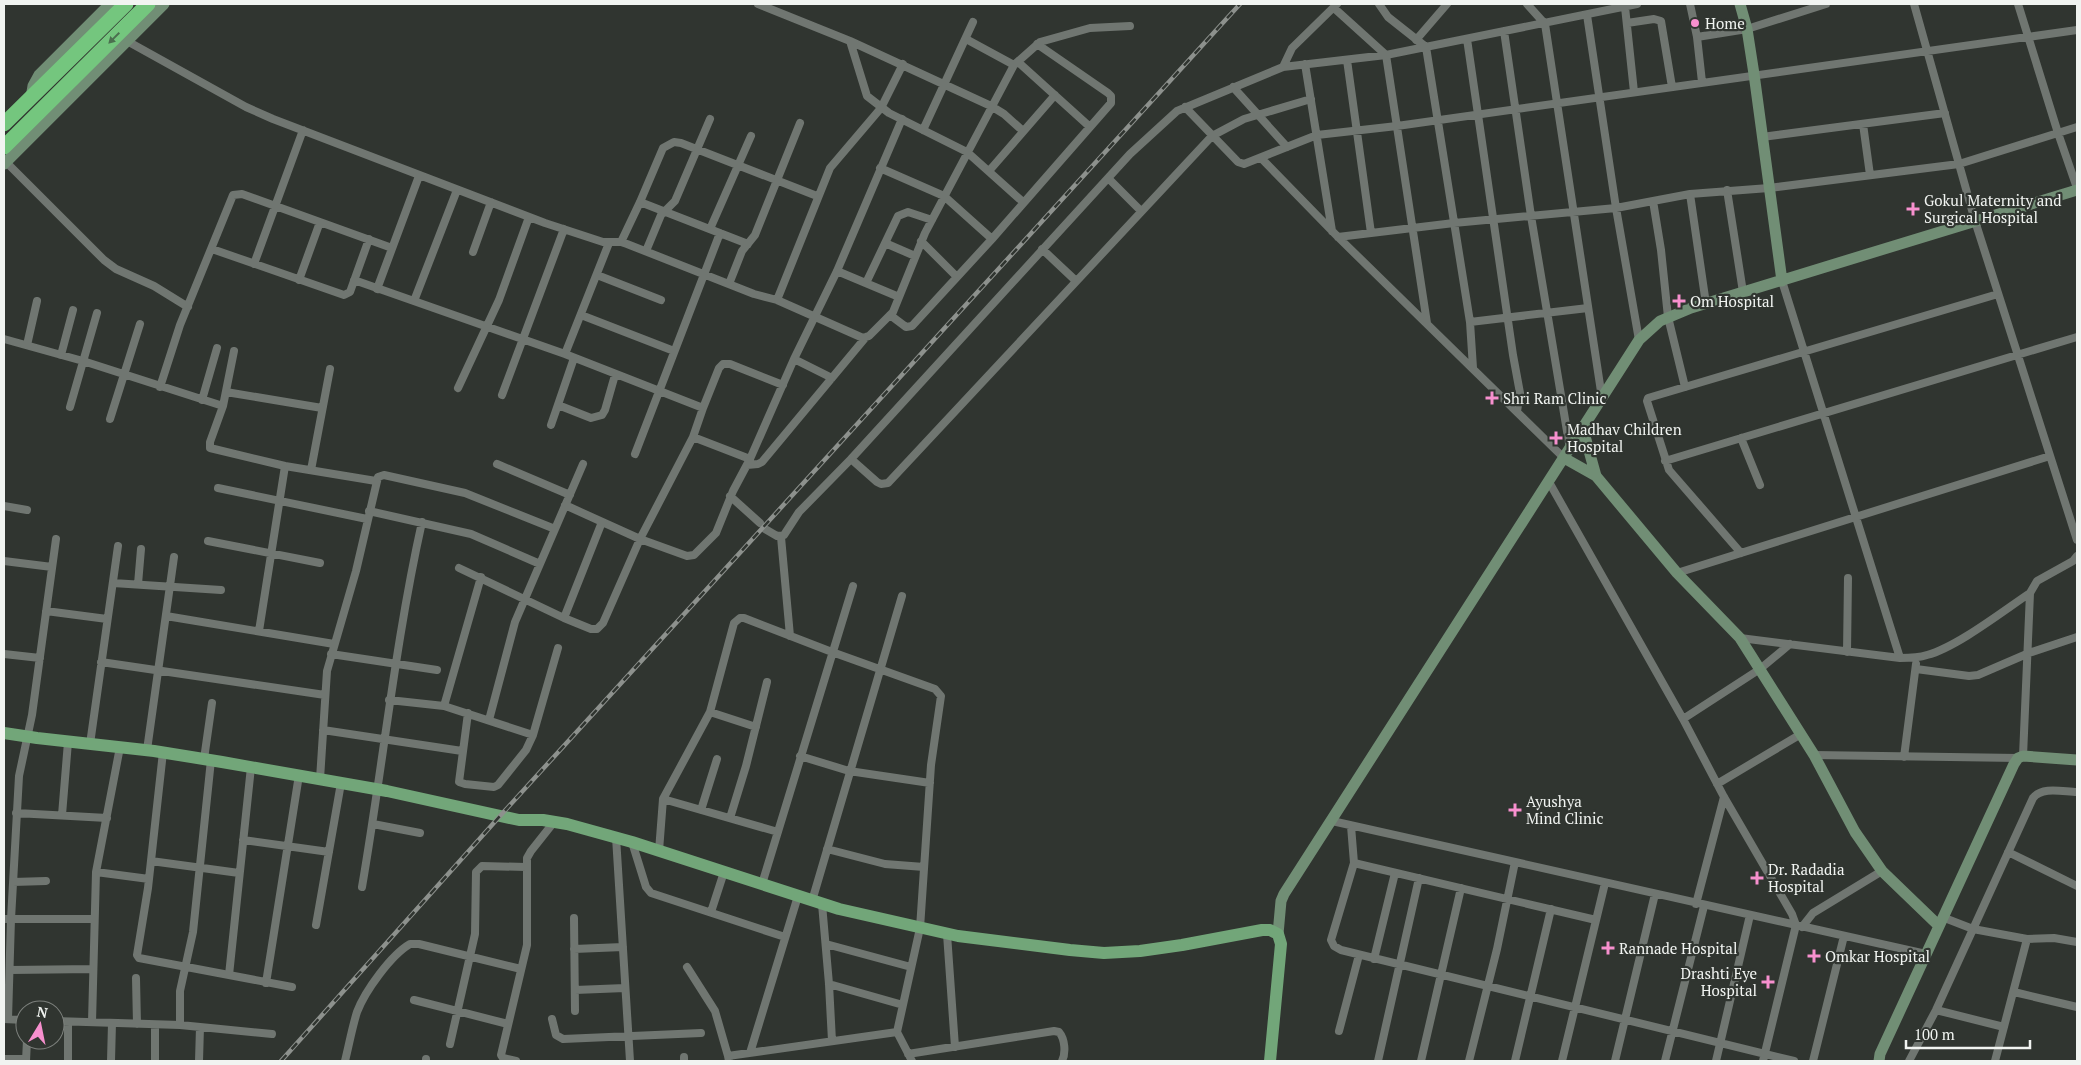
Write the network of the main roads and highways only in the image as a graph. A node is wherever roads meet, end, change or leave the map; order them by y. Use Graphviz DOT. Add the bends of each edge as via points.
graph roads {
  1 [pos="126,4"];
  2 [pos="148,4"];
  3 [pos="4,124"];
  4 [pos="4,158"];
  5 [pos="4,733"];
  6 [pos="1270,1061"];
  1 -- 3 [label="highway"];
  2 -- 4 [label="highway, one-way"];
  5 -- 6 [label="main road" via="207,759 456,805 519,820 554,822 616,837 817,902 947,934 1104,953 1140,951 1270,930 1278,934 1281,944"];
}
